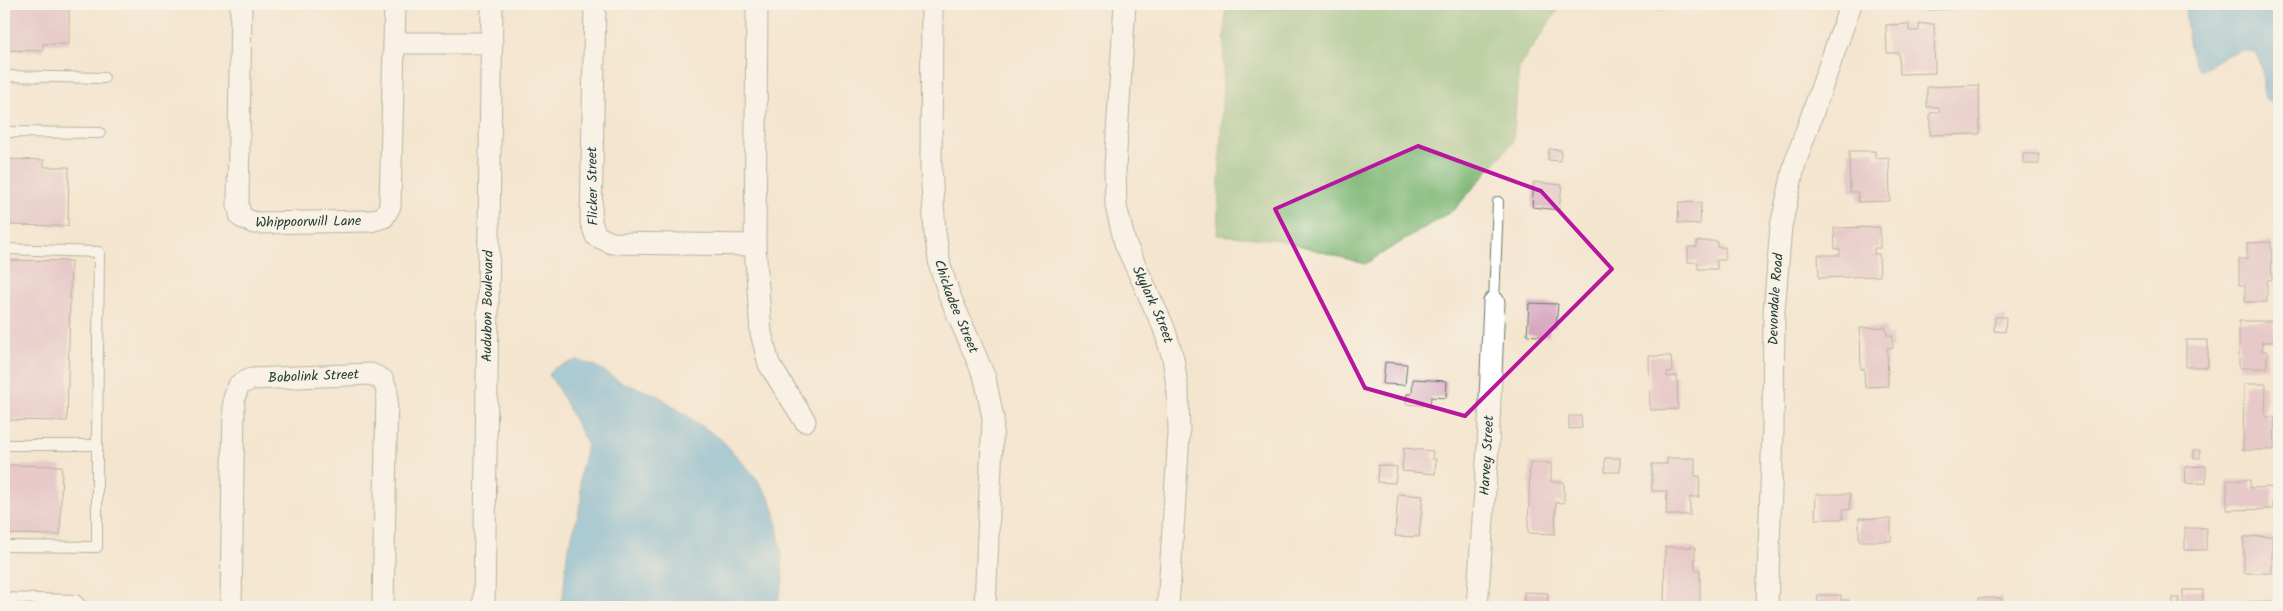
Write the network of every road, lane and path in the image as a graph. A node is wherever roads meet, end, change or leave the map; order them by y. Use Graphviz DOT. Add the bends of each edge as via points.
graph roads {
  1 [pos="241,4"];
  2 [pos="395,4"];
  3 [pos="492,4"];
  4 [pos="595,4"];
  5 [pos="757,4"];
  6 [pos="932,4"];
  7 [pos="1125,4"];
  8 [pos="1851,4"];
  9 [pos="492,42"];
  10 [pos="394,43"];
  11 [pos="4,76"];
  12 [pos="104,78"];
  13 [pos="4,132"];
  14 [pos="100,134"];
  15 [pos="1498,202"];
  16 [pos="755,246"];
  17 [pos="4,249"];
  18 [pos="1494,302"];
  19 [pos="805,421"];
  20 [pos="4,445"];
  21 [pos="97,445"];
  22 [pos="4,546"];
  23 [pos="4,598"];
  24 [pos="84,607"];
  25 [pos="230,607"];
  26 [pos="383,607"];
  27 [pos="484,607"];
  28 [pos="985,607"];
  29 [pos="1168,607"];
  30 [pos="1477,607"];
  31 [pos="1767,607"];
  1 -- 10 [label="street, Whippoorwill Lane" via="238,205 242,217 254,223 371,221 384,217 390,206"];
  2 -- 10 [label="street, Whippoorwill Lane"];
  3 -- 9 [label="street, Audubon Boulevard"];
  4 -- 16 [label="street, Flicker Street" via="591,222 596,236 612,243"];
  5 -- 16 [label="street"];
  6 -- 28 [label="street, Chickadee Street" via="931,168 935,233 946,284 985,378 993,418"];
  7 -- 29 [label="street, Skylark Street" via="1115,167 1116,206 1131,258 1164,328 1178,392"];
  8 -- 31 [label="street, Devondale Road" via="1795,163 1781,226 1774,312"];
  9 -- 10 [label="street"];
  9 -- 27 [label="street, Audubon Boulevard"];
  11 -- 12 [label="lane"];
  13 -- 14 [label="lane"];
  15 -- 18 [label="lane"];
  16 -- 19 [label="street" via="765,352 769,364"];
  17 -- 21 [label="lane" via="99,252"];
  18 -- 30 [label="street, Harvey Street"];
  20 -- 21 [label="lane"];
  21 -- 22 [label="lane" via="98,547"];
  23 -- 24 [label="lane" via="76,600"];
  25 -- 26 [label="street, Bobolink Street" via="234,398 239,385 251,379 371,374 383,380 387,392"];
}
